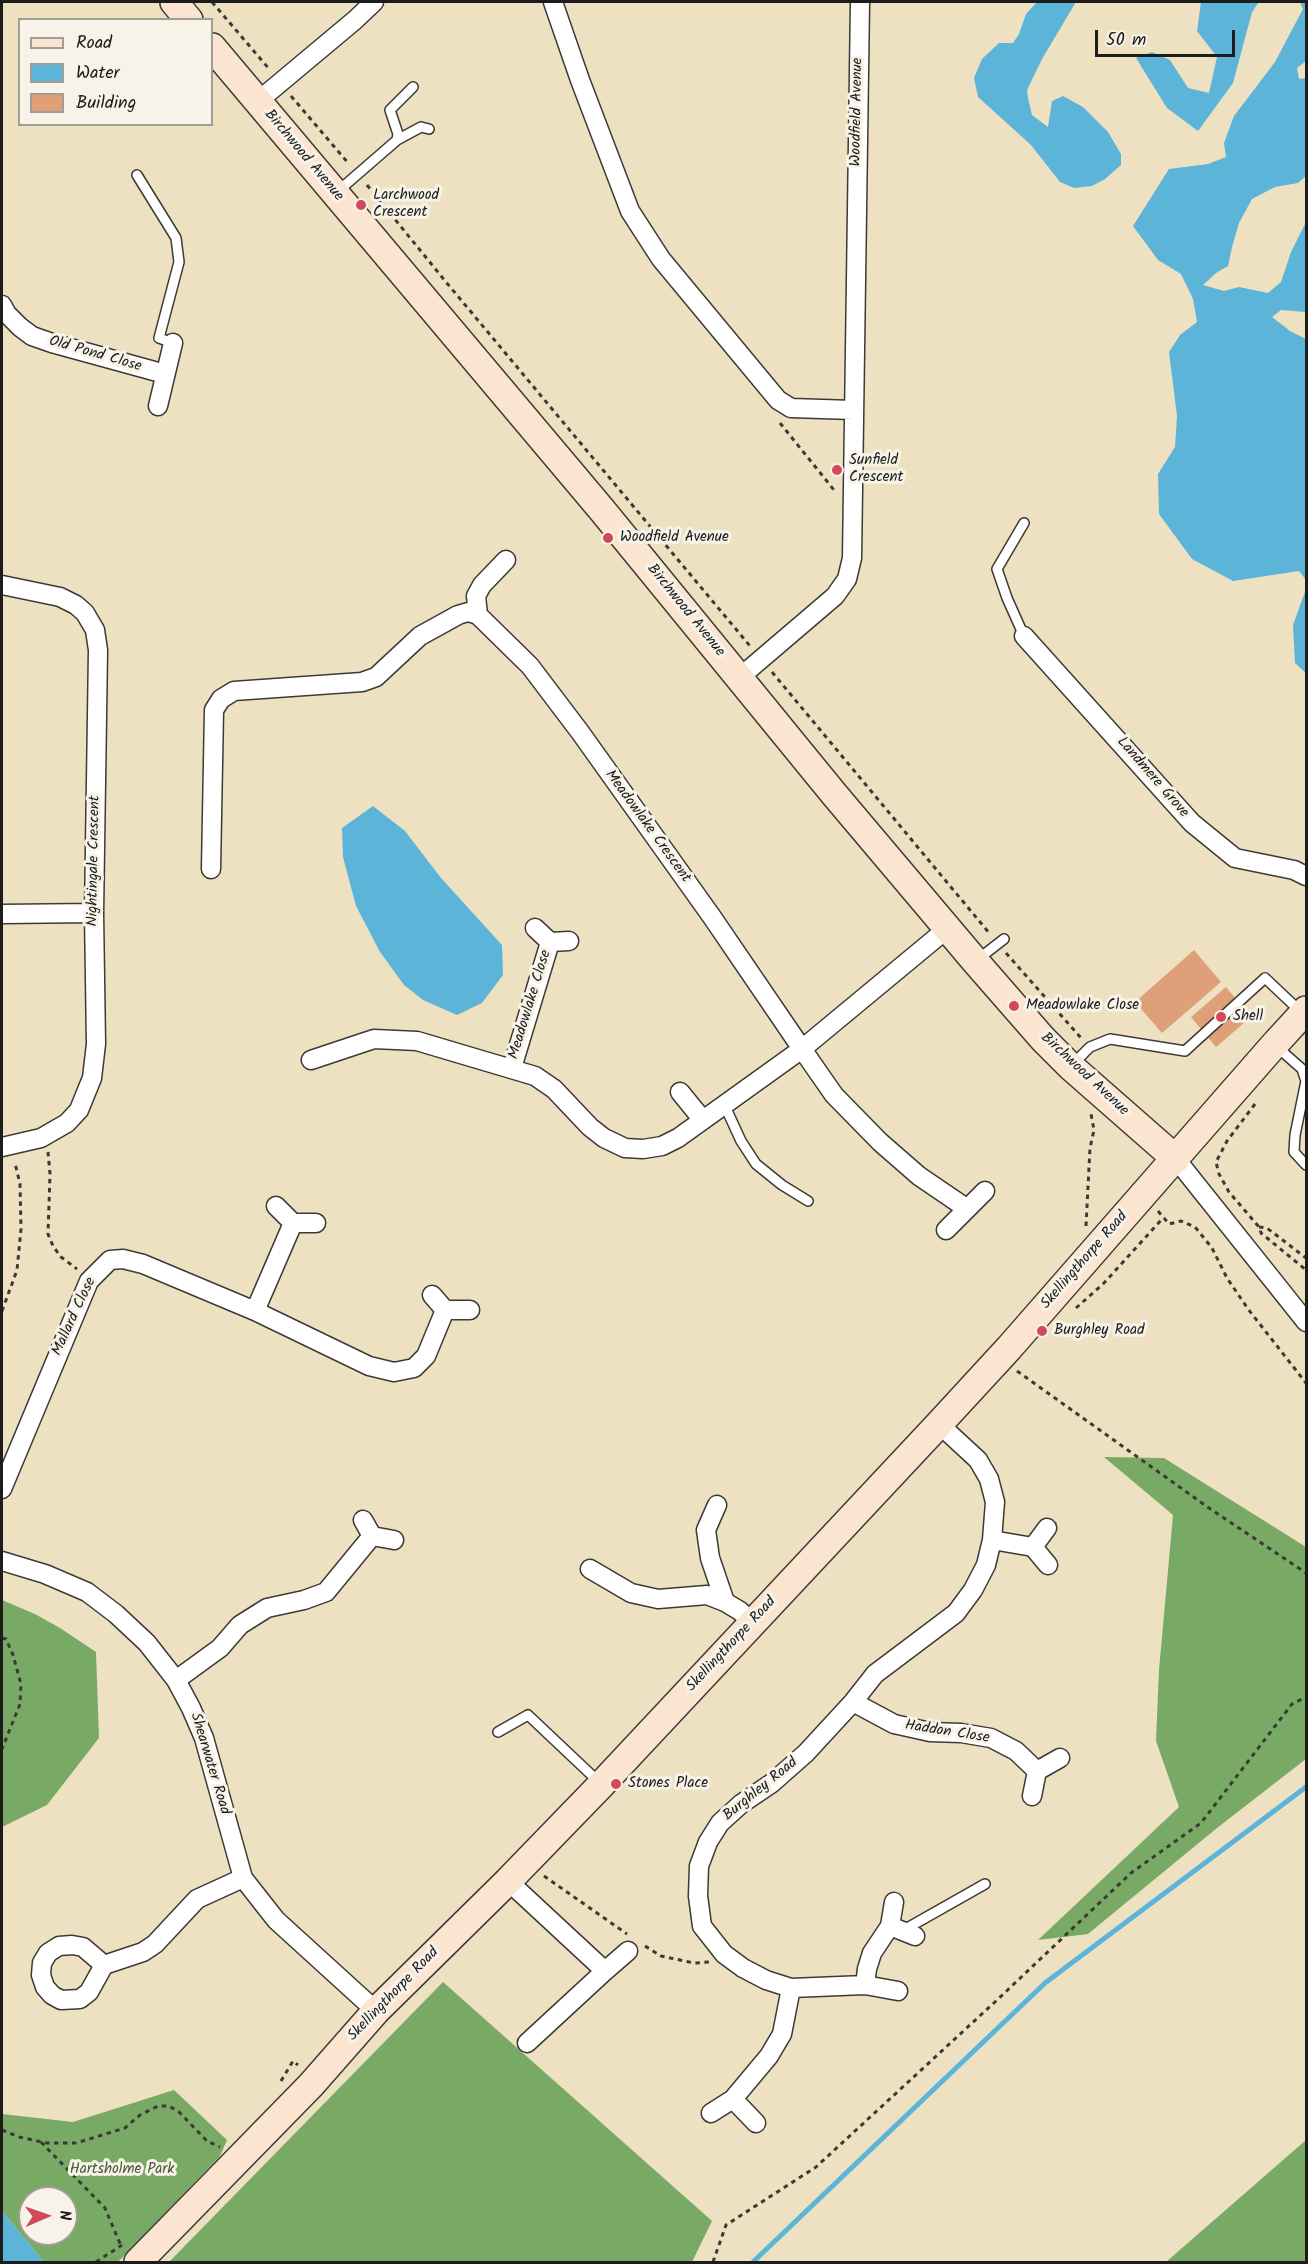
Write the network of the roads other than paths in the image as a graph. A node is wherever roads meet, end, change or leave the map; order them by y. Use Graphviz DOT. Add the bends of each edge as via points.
graph roads {
  1 [pos="174,2"];
  2 [pos="374,2"];
  3 [pos="553,2"];
  4 [pos="860,2"];
  5 [pos="187,18"];
  6 [pos="213,47"];
  7 [pos="413,87"];
  8 [pos="257,102"];
  9 [pos="429,129"];
  10 [pos="397,140"];
  11 [pos="137,176"];
  12 [pos="335,194"];
  13 [pos="2,305"];
  14 [pos="173,343"];
  15 [pos="165,374"];
  16 [pos="158,406"];
  17 [pos="853,410"];
  18 [pos="1024,523"];
  19 [pos="506,560"];
  20 [pos="2,585"];
  21 [pos="478,615"];
  22 [pos="1024,636"];
  23 [pos="739,678"];
  24 [pos="211,869"];
  25 [pos="1306,876"];
  26 [pos="94,913"];
  27 [pos="2,914"];
  28 [pos="535,928"];
  29 [pos="948,928"];
  30 [pos="1004,939"];
  31 [pos="569,941"];
  32 [pos="550,942"];
  33 [pos="975,961"];
  34 [pos="1305,1012"];
  35 [pos="1274,1045"];
  36 [pos="802,1049"];
  37 [pos="311,1060"];
  38 [pos="1070,1066"];
  39 [pos="512,1068"];
  40 [pos="680,1092"];
  41 [pos="724,1104"];
  42 [pos="702,1119"];
  43 [pos="7,1146"];
  44 [pos="1176,1159"];
  45 [pos="1306,1165"];
  46 [pos="985,1191"];
  47 [pos="808,1201"];
  48 [pos="276,1206"];
  49 [pos="966,1208"];
  50 [pos="316,1222"];
  51 [pos="292,1223"];
  52 [pos="946,1230"];
  53 [pos="432,1295"];
  54 [pos="445,1310"];
  55 [pos="470,1310"];
  56 [pos="255,1311"];
  57 [pos="1306,1322"];
  58 [pos="939,1424"];
  59 [pos="2,1489"];
  60 [pos="717,1504"];
  61 [pos="363,1520"];
  62 [pos="1047,1528"];
  63 [pos="372,1536"];
  64 [pos="394,1540"];
  65 [pos="992,1540"];
  66 [pos="1033,1547"];
  67 [pos="2,1561"];
  68 [pos="1048,1565"];
  69 [pos="590,1569"];
  70 [pos="725,1602"];
  71 [pos="753,1623"];
  72 [pos="176,1680"];
  73 [pos="853,1702"];
  74 [pos="498,1732"];
  75 [pos="1060,1758"];
  76 [pos="1037,1771"];
  77 [pos="601,1785"];
  78 [pos="1032,1796"];
  79 [pos="243,1878"];
  80 [pos="508,1881"];
  81 [pos="985,1884"];
  82 [pos="894,1902"];
  83 [pos="902,1931"];
  84 [pos="633,1944"];
  85 [pos="104,1965"];
  86 [pos="605,1971"];
  87 [pos="865,1985"];
  88 [pos="791,1988"];
  89 [pos="898,1991"];
  90 [pos="376,2011"];
  91 [pos="527,2043"];
  92 [pos="733,2099"];
  93 [pos="711,2113"];
  94 [pos="756,2123"];
  95 [pos="130,2254"];
  1 -- 5 [label="main road"];
  2 -- 8 [label="street"];
  3 -- 17 [label="street" via="630,211 661,259 778,400 791,408"];
  4 -- 17 [label="street, Woodfield Avenue"];
  6 -- 8 [label="main road, Birchwood Avenue"];
  7 -- 10 [label="lane" via="390,110"];
  8 -- 12 [label="main road, Birchwood Avenue"];
  9 -- 10 [label="lane" via="421,127"];
  10 -- 12 [label="lane"];
  11 -- 14 [label="lane" via="176,238 179,262 159,338"];
  12 -- 23 [label="main road, Birchwood Avenue"];
  13 -- 15 [label="street, Old Pond Close" via="32,336"];
  14 -- 15 [label="street"];
  15 -- 16 [label="street"];
  17 -- 23 [label="street, Woodfield Avenue" via="852,558 847,579 835,596"];
  18 -- 22 [label="lane" via="998,569"];
  19 -- 21 [label="street" via="476,596"];
  20 -- 26 [label="street, Nightingale Crescent" via="76,604 95,630 98,650"];
  21 -- 24 [label="street" via="458,615 420,636 376,677 362,682 234,691 221,699 214,710"];
  21 -- 36 [label="street, Meadowlake Crescent" via="530,666 580,732"];
  22 -- 25 [label="street, Landmere Grove" via="1192,823 1235,858"];
  23 -- 29 [label="main road, Birchwood Avenue"];
  26 -- 27 [label="street"];
  26 -- 43 [label="street, Nightingale Crescent" via="96,1044 92,1078 79,1110 67,1124 41,1138"];
  28 -- 32 [label="street, Meadowlake Close"];
  29 -- 33 [label="main road, Birchwood Avenue"];
  29 -- 36 [label="street"];
  30 -- 33 [label="lane"];
  31 -- 32 [label="street, Meadowlake Close"];
  32 -- 39 [label="street, Meadowlake Close"];
  33 -- 38 [label="main road, Birchwood Avenue"];
  34 -- 35 [label="main road, Skellingthorpe Road"];
  34 -- 38 [label="lane" via="1265,978 1185,1051 1110,1039 1090,1047"];
  35 -- 44 [label="main road, Skellingthorpe Road"];
  35 -- 45 [label="lane" via="1302,1069 1306,1081 1294,1152"];
  36 -- 41 [label="street, Meadowlake Close"];
  36 -- 49 [label="street, Meadowlake Crescent" via="834,1095 880,1142 919,1176"];
  37 -- 39 [label="street, Meadowlake Close" via="374,1039 417,1041"];
  38 -- 44 [label="main road, Birchwood Avenue"];
  39 -- 42 [label="street, Meadowlake Close" via="535,1076 554,1089 590,1127 625,1148 662,1146"];
  40 -- 42 [label="street"];
  41 -- 42 [label="street, Meadowlake Close"];
  41 -- 47 [label="lane" via="756,1164"];
  44 -- 57 [label="street"];
  44 -- 58 [label="main road, Skellingthorpe Road"];
  46 -- 49 [label="street"];
  48 -- 51 [label="street"];
  49 -- 52 [label="street"];
  50 -- 51 [label="street"];
  51 -- 56 [label="street"];
  53 -- 54 [label="street"];
  54 -- 55 [label="street"];
  54 -- 56 [label="street, Mallard Close" via="426,1356 414,1368 394,1372 369,1366"];
  56 -- 59 [label="street, Mallard Close" via="143,1264 123,1258 110,1260 89,1281"];
  58 -- 65 [label="street, Burghley Road" via="978,1460 989,1479 995,1502"];
  58 -- 71 [label="main road, Skellingthorpe Road"];
  60 -- 70 [label="street" via="706,1530 710,1558"];
  61 -- 63 [label="street"];
  62 -- 66 [label="street"];
  63 -- 64 [label="street"];
  63 -- 72 [label="street" via="326,1592 267,1608 240,1625 220,1648"];
  65 -- 66 [label="street"];
  65 -- 73 [label="street, Burghley Road" via="986,1565 956,1613 875,1674"];
  66 -- 68 [label="street"];
  67 -- 72 [label="street, Shearwater Road" via="87,1592 147,1643"];
  69 -- 70 [label="street" via="631,1593 658,1599 707,1595"];
  70 -- 71 [label="street"];
  71 -- 77 [label="main road, Skellingthorpe Road"];
  72 -- 79 [label="street, Shearwater Road" via="204,1738"];
  73 -- 76 [label="street, Haddon Close" via="894,1724 991,1738 1016,1751"];
  73 -- 88 [label="street, Burghley Road" via="806,1753 720,1823 699,1866 702,1926 724,1954 743,1968"];
  74 -- 77 [label="lane" via="528,1715"];
  75 -- 76 [label="street"];
  76 -- 78 [label="street"];
  77 -- 80 [label="main road, Skellingthorpe Road"];
  79 -- 85 [label="street" via="197,1899 143,1952"];
  79 -- 90 [label="street, Shearwater Road" via="276,1920"];
  80 -- 86 [label="street"];
  80 -- 90 [label="main road, Skellingthorpe Road"];
  81 -- 83 [label="lane"];
  82 -- 83 [label="street"];
  83 -- 87 [label="street" via="872,1953"];
  84 -- 86 [label="street"];
  86 -- 91 [label="street"];
  87 -- 88 [label="street, Burghley Road"];
  87 -- 89 [label="street, Burghley Road"];
  88 -- 92 [label="street" via="782,2034"];
  90 -- 95 [label="main road, Skellingthorpe Road" via="310,2085"];
  92 -- 93 [label="street"];
  92 -- 94 [label="street"];
}
